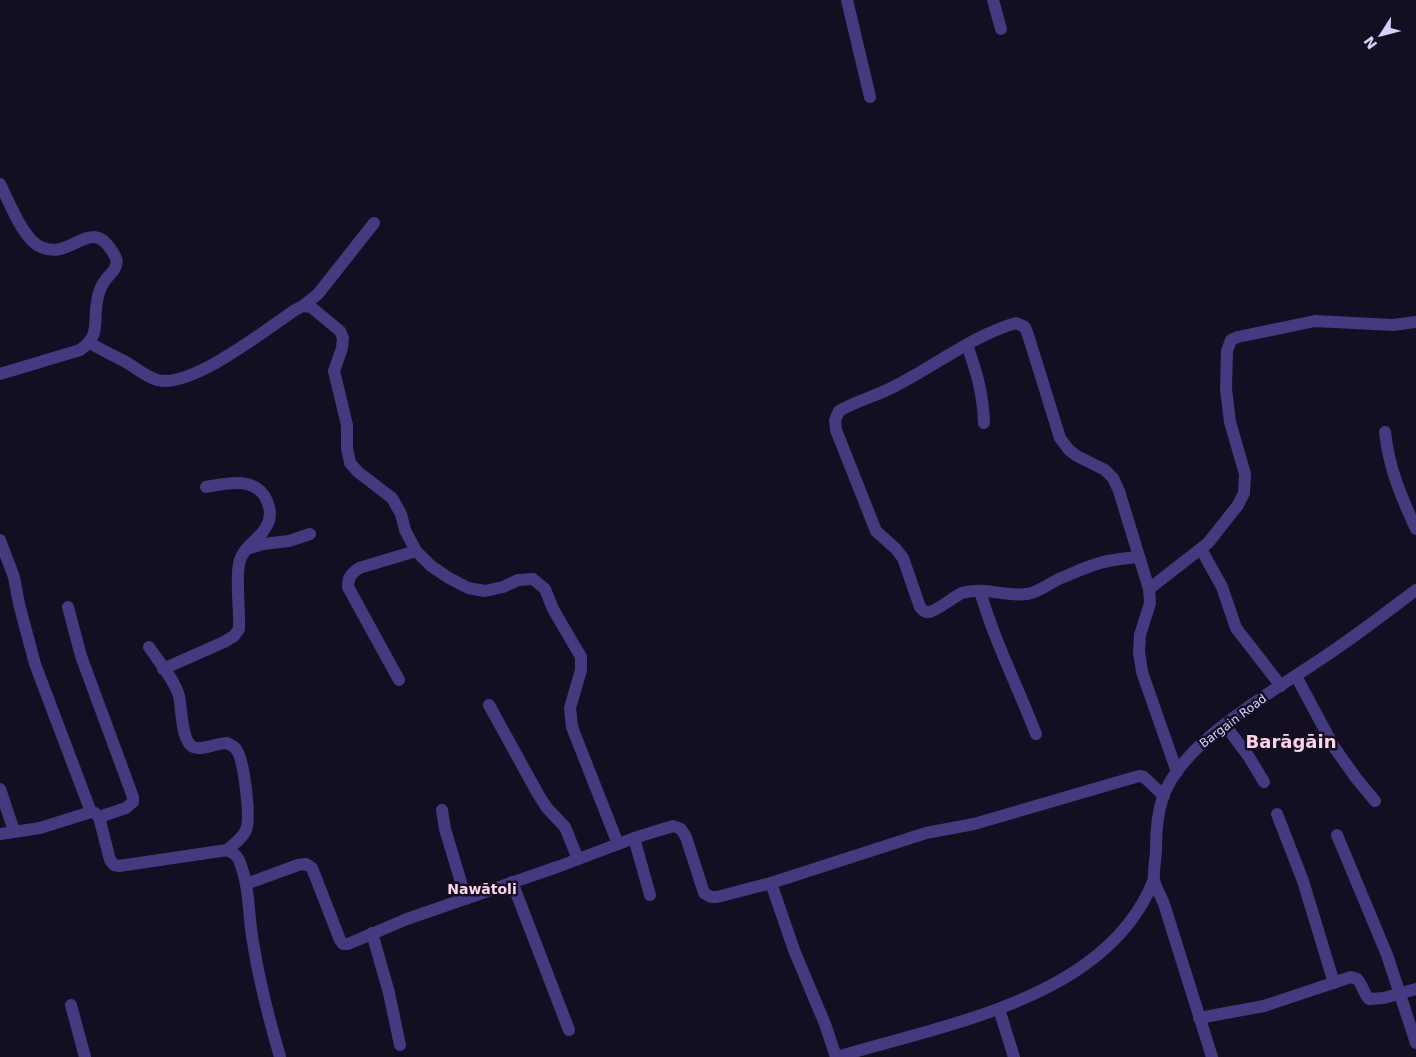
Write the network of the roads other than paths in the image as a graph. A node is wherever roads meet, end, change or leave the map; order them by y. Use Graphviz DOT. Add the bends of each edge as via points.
graph roads {
  1 [pos="847,0"];
  2 [pos="993,0"];
  3 [pos="1001,29"];
  4 [pos="870,97"];
  5 [pos="0,184"];
  6 [pos="374,223"];
  7 [pos="303,306"];
  8 [pos="1416,322"];
  9 [pos="90,343"];
  10 [pos="967,345"];
  11 [pos="0,374"];
  12 [pos="984,423"];
  13 [pos="1385,432"];
  14 [pos="206,487"];
  15 [pos="1416,529"];
  16 [pos="310,534"];
  17 [pos="0,540"];
  18 [pos="1201,549"];
  19 [pos="244,550"];
  20 [pos="416,551"];
  21 [pos="1138,557"];
  22 [pos="1149,589"];
  23 [pos="980,590"];
  24 [pos="1416,590"];
  25 [pos="68,607"];
  26 [pos="148,647"];
  27 [pos="163,668"];
  28 [pos="1296,676"];
  29 [pos="399,680"];
  30 [pos="1281,686"];
  31 [pos="489,705"];
  32 [pos="1225,725"];
  33 [pos="1036,734"];
  34 [pos="1176,772"];
  35 [pos="1264,782"];
  36 [pos="0,789"];
  37 [pos="1164,796"];
  38 [pos="1375,801"];
  39 [pos="442,810"];
  40 [pos="95,814"];
  41 [pos="1277,814"];
  42 [pos="14,831"];
  43 [pos="0,834"];
  44 [pos="1337,835"];
  45 [pos="634,838"];
  46 [pos="618,844"];
  47 [pos="227,850"];
  48 [pos="578,859"];
  49 [pos="1154,880"];
  50 [pos="512,882"];
  51 [pos="771,883"];
  52 [pos="246,884"];
  53 [pos="650,895"];
  54 [pos="466,899"];
  55 [pos="372,933"];
  56 [pos="1334,982"];
  57 [pos="1416,989"];
  58 [pos="1400,994"];
  59 [pos="72,1006"];
  60 [pos="999,1009"];
  61 [pos="1199,1018"];
  62 [pos="569,1030"];
  63 [pos="1416,1043"];
  64 [pos="400,1045"];
  65 [pos="86,1057"];
  66 [pos="280,1057"];
  67 [pos="836,1057"];
  68 [pos="1014,1057"];
  69 [pos="1212,1057"];
  1 -- 4 [label="street"];
  2 -- 3 [label="street"];
  5 -- 9 [label="street" via="23,228 39,247 51,250 64,248 90,237 99,237 107,242 116,257 116,265 100,289 95,331"];
  6 -- 7 [label="street" via="318,294"];
  7 -- 9 [label="street" via="229,356 172,380 158,380 144,374"];
  7 -- 20 [label="street" via="311,307 340,331 342,348 334,371 347,425 350,463 392,498"];
  8 -- 18 [label="street" via="1393,326 1315,321 1231,340 1227,351 1227,397 1230,422 1242,461 1244,493 1217,533"];
  9 -- 11 [label="street" via="80,350"];
  10 -- 12 [label="street" via="980,383"];
  10 -- 21 [label="street" via="1006,326 1016,323 1025,327 1060,438 1069,450 1113,478"];
  10 -- 23 [label="street" via="897,386 839,411 835,420 836,430 876,531 903,558 924,611 934,610 962,593"];
  13 -- 15 [label="street" via="1391,469"];
  14 -- 19 [label="street" via="228,482 244,483 258,488 266,497 271,513 268,526"];
  16 -- 19 [label="street"];
  17 -- 40 [label="street" via="14,578 29,644 45,692"];
  18 -- 22 [label="street"];
  18 -- 30 [label="street" via="1222,587 1236,628"];
  19 -- 27 [label="street" via="238,571 239,629 224,642"];
  20 -- 29 [label="street" via="359,568 348,579 348,587"];
  20 -- 46 [label="street" via="431,566 468,588 485,591 518,580 533,579 545,589 581,657 581,670 570,708 572,727"];
  21 -- 22 [label="street"];
  21 -- 23 [label="street" via="1107,561 1059,578 1027,594"];
  22 -- 34 [label="street" via="1150,603 1140,635 1139,652 1142,672"];
  23 -- 33 [label="street" via="988,620"];
  24 -- 28 [label="street, Bargain Road"];
  25 -- 40 [label="street" via="81,656 133,797 133,802 126,808"];
  26 -- 27 [label="street"];
  27 -- 47 [label="street" via="178,696 185,739 190,746 196,748 227,742 239,756 248,821 245,831"];
  28 -- 30 [label="street, Bargain Road"];
  28 -- 38 [label="street" via="1334,747"];
  30 -- 32 [label="street, Bargain Road"];
  31 -- 48 [label="street" via="538,794 565,827"];
  32 -- 34 [label="street, Bargain Road" via="1195,750"];
  32 -- 35 [label="street"];
  34 -- 37 [label="street, Bargain Road"];
  36 -- 42 [label="street"];
  37 -- 49 [label="street, Bargain Road" via="1156,828"];
  37 -- 51 [label="street" via="1144,777 1138,776 974,824 926,833"];
  39 -- 54 [label="street"];
  40 -- 42 [label="street"];
  40 -- 47 [label="street" via="114,865"];
  41 -- 56 [label="street" via="1303,881"];
  42 -- 43 [label="street"];
  44 -- 58 [label="street"];
  45 -- 46 [label="street"];
  45 -- 51 [label="street" via="673,826 681,829 690,846 701,886 710,897"];
  45 -- 53 [label="street"];
  46 -- 48 [label="street"];
  47 -- 52 [label="street" via="238,858"];
  48 -- 50 [label="street"];
  49 -- 60 [label="street" via="1147,898 1106,950 1056,982"];
  49 -- 61 [label="street, Bargain Road"];
  50 -- 54 [label="street"];
  50 -- 62 [label="street"];
  51 -- 67 [label="street"];
  52 -- 55 [label="street" via="298,864 306,864 312,868 343,944"];
  52 -- 66 [label="street" via="260,984"];
  54 -- 55 [label="street"];
  55 -- 64 [label="street"];
  56 -- 58 [label="street" via="1357,978 1369,999"];
  56 -- 61 [label="street" via="1264,1006"];
  57 -- 58 [label="street"];
  58 -- 63 [label="street"];
  59 -- 65 [label="street"];
  60 -- 67 [label="street"];
  60 -- 68 [label="street"];
  61 -- 69 [label="street, Bargain Road"];
}
